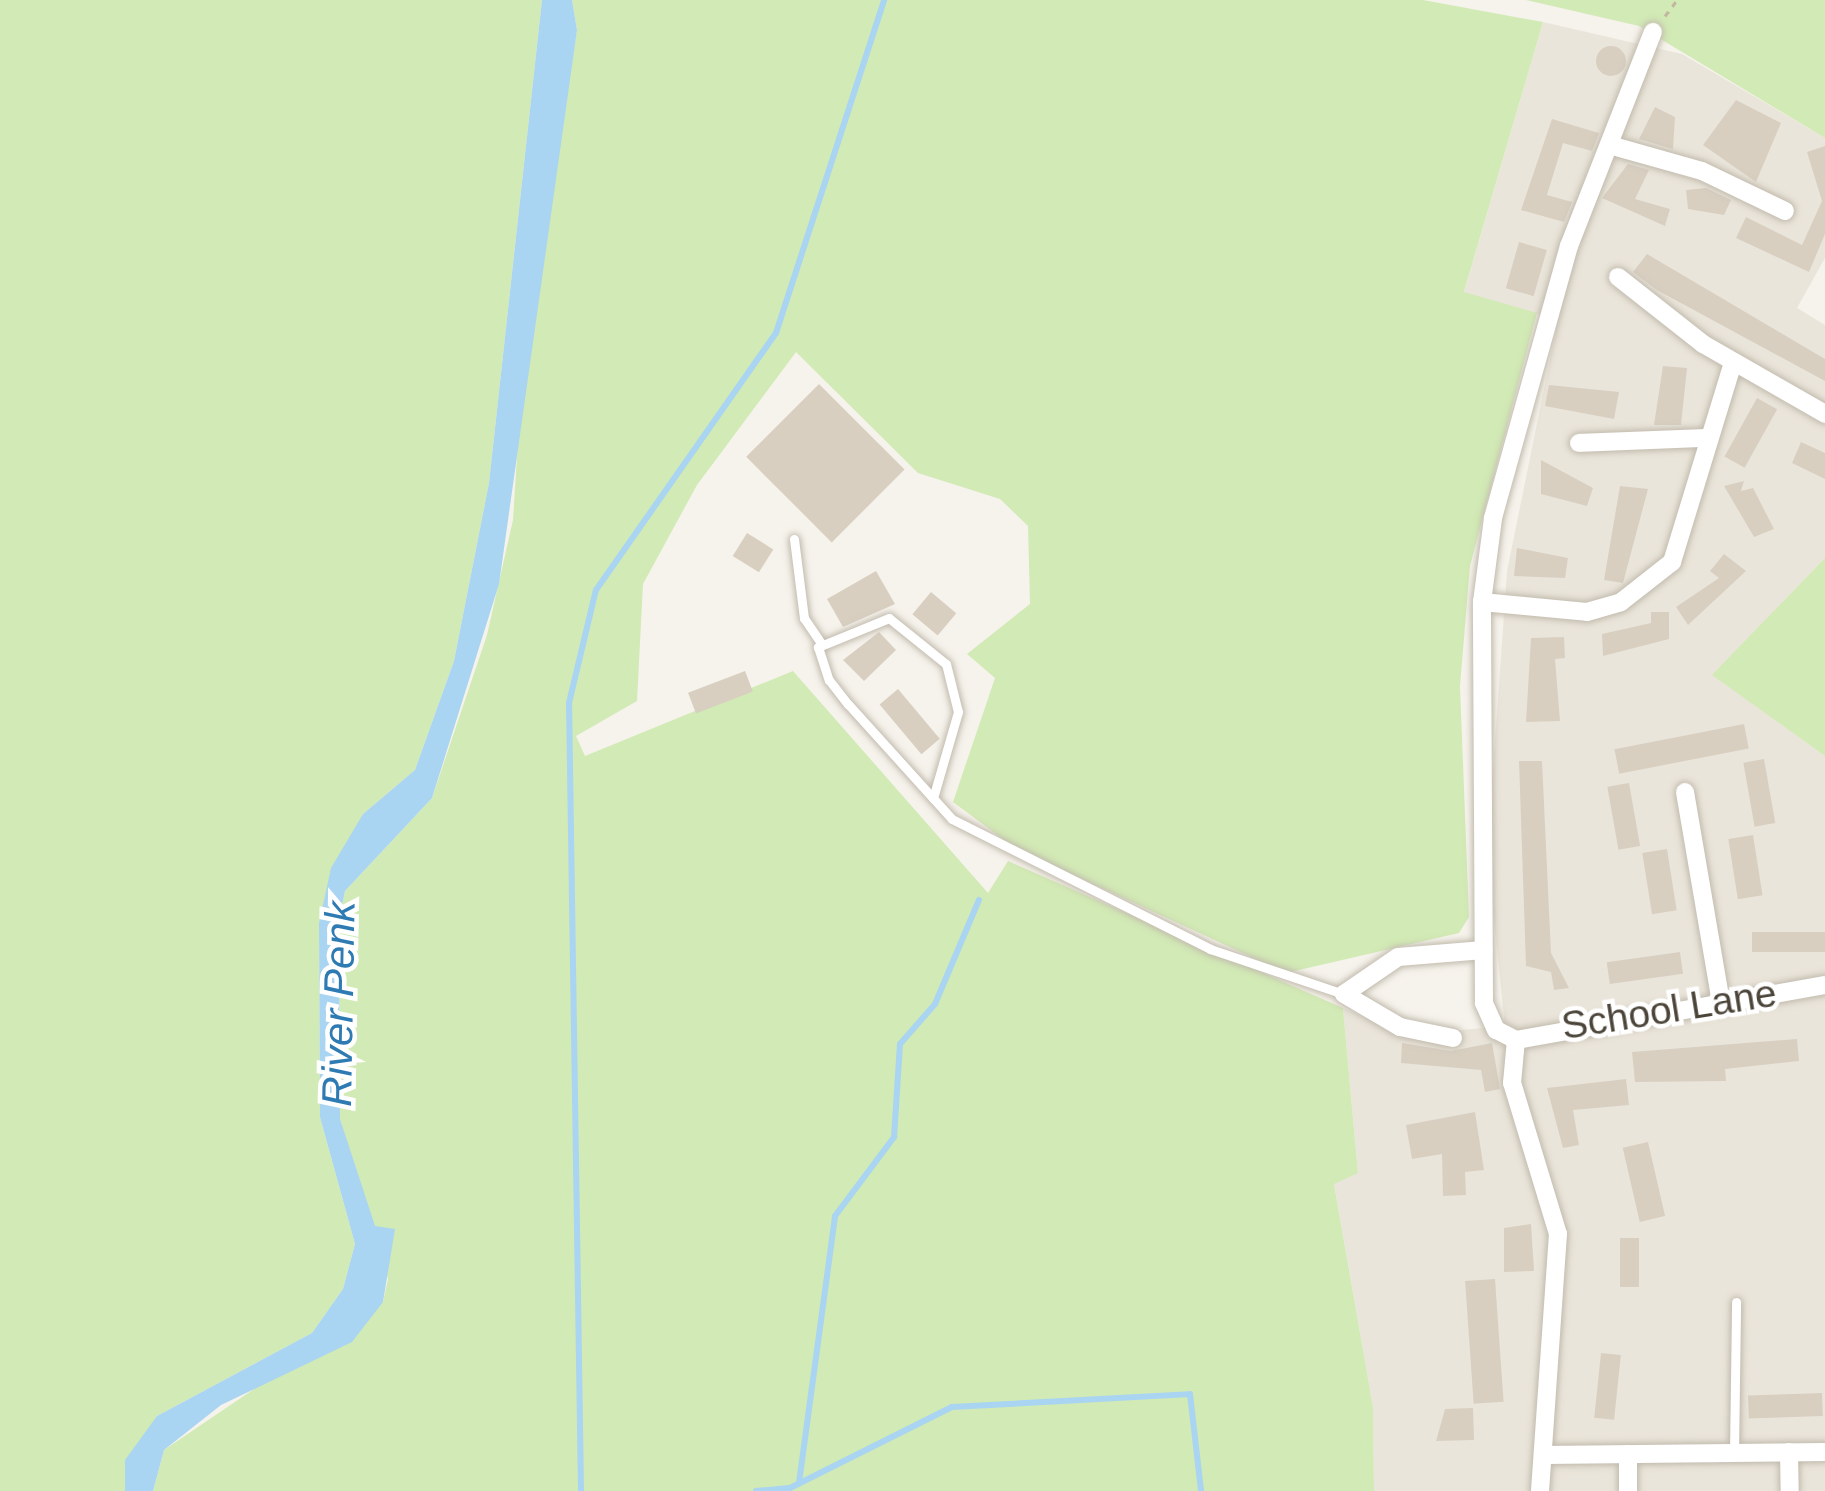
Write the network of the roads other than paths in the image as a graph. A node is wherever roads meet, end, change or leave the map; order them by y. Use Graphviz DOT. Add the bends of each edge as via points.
graph roads {
  1 [pos="1653,32"];
  2 [pos="1613,146"];
  3 [pos="1785,211"];
  4 [pos="1618,277"];
  5 [pos="1733,362"];
  6 [pos="1825,413"];
  7 [pos="1704,438"];
  8 [pos="1579,443"];
  9 [pos="794,539"];
  10 [pos="1482,602"];
  11 [pos="822,645"];
  12 [pos="1685,792"];
  13 [pos="933,798"];
  14 [pos="1484,950"];
  15 [pos="1825,985"];
  16 [pos="1344,994"];
  17 [pos="1721,1003"];
  18 [pos="1453,1038"];
  19 [pos="1516,1040"];
  20 [pos="1736,1302"];
  21 [pos="1789,1452"];
  22 [pos="1825,1452"];
  23 [pos="1734,1453"];
  24 [pos="1628,1454"];
  25 [pos="1544,1455"];
  26 [pos="1540,1491"];
  27 [pos="1628,1491"];
  28 [pos="1790,1491"];
  1 -- 2 [label="street"];
  2 -- 3 [label="street"];
  2 -- 10 [label="street" via="1569,246 1493,518"];
  4 -- 5 [label="street"];
  5 -- 6 [label="street"];
  5 -- 7 [label="street"];
  7 -- 8 [label="street"];
  7 -- 10 [label="street" via="1672,562 1648,582 1586,612"];
  9 -- 11 [label="lane" via="804,617"];
  10 -- 14 [label="street"];
  11 -- 13 [label="lane" via="848,704"];
  11 -- 13 [label="lane" via="889,618 946,664 958,712"];
  12 -- 17 [label="street"];
  13 -- 16 [label="lane" via="998,845 1210,949"];
  14 -- 16 [label="street" via="1398,957"];
  14 -- 19 [label="street" via="1488,1019"];
  15 -- 17 [label="street, School Lane"];
  16 -- 18 [label="street" via="1400,1027"];
  17 -- 19 [label="street, School Lane"];
  19 -- 25 [label="street" via="1512,1083 1558,1234"];
  20 -- 23 [label="lane"];
  21 -- 22 [label="street"];
  21 -- 23 [label="street"];
  21 -- 28 [label="street"];
  23 -- 24 [label="street"];
  24 -- 25 [label="street"];
  24 -- 27 [label="street"];
  25 -- 26 [label="street"];
}
